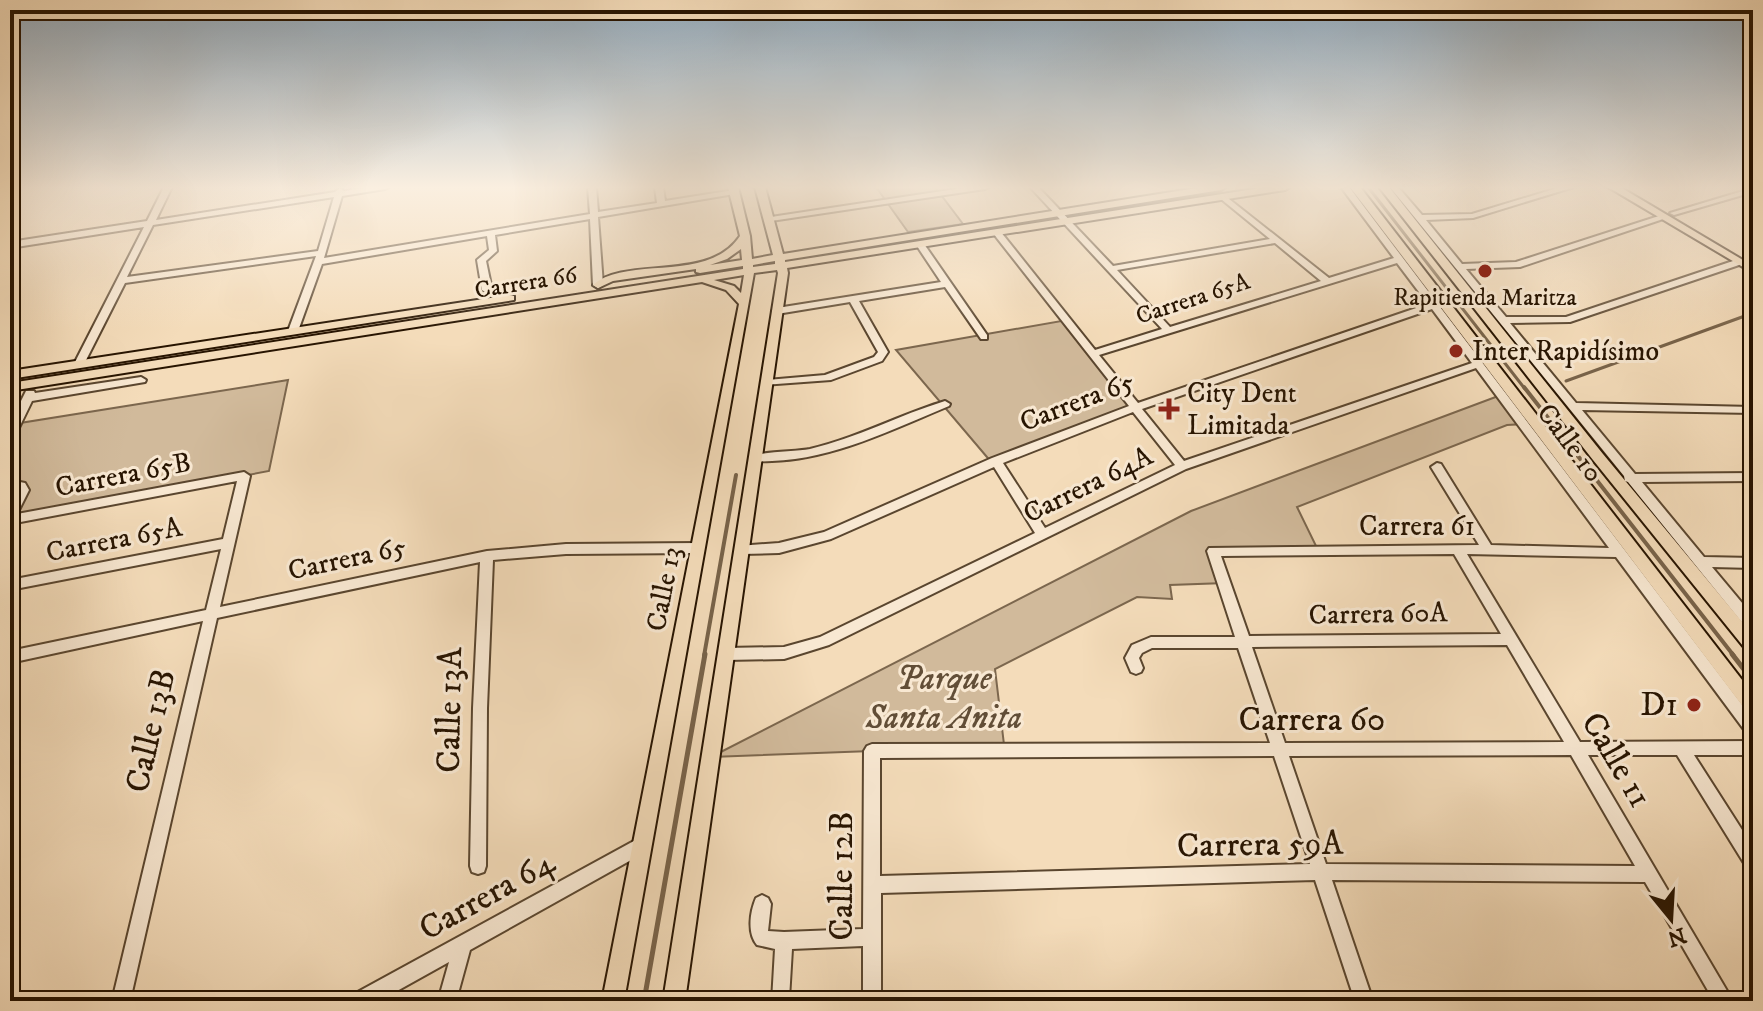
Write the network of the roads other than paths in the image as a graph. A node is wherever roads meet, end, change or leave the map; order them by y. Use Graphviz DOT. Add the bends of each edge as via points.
graph roads {
  1 [pos="81,234"];
  2 [pos="143,234"];
  3 [pos="327,234"];
  4 [pos="490,234"];
  5 [pos="491,234"];
  6 [pos="595,234"];
  7 [pos="774,234"];
  8 [pos="938,234"];
  9 [pos="990,234"];
  10 [pos="998,234"];
  11 [pos="1078,234"];
  12 [pos="1271,234"];
  13 [pos="1383,234"];
  14 [pos="1385,234"];
  15 [pos="1426,234"];
  16 [pos="1431,234"];
  17 [pos="1611,234"];
  18 [pos="1705,234"];
  19 [pos="745,236"];
  20 [pos="1278,240"];
  21 [pos="10,245"];
  22 [pos="921,246"];
  23 [pos="1396,251"];
  24 [pos="1445,256"];
  25 [pos="320,258"];
  26 [pos="1749,258"];
  27 [pos="780,262"];
  28 [pos="748,267"];
  29 [pos="1460,267"];
  30 [pos="1110,269"];
  31 [pos="1753,270"];
  32 [pos="123,280"];
  33 [pos="690,280"];
  34 [pos="1326,280"];
  35 [pos="947,284"];
  36 [pos="598,285"];
  37 [pos="487,290"];
  38 [pos="854,301"];
  39 [pos="744,303"];
  40 [pos="1434,305"];
  41 [pos="777,311"];
  42 [pos="440,314"];
  43 [pos="1502,320"];
  44 [pos="1168,330"];
  45 [pos="293,331"];
  46 [pos="984,337"];
  47 [pos="1094,353"];
  48 [pos="174,355"];
  49 [pos="79,364"];
  50 [pos="1484,366"];
  51 [pos="10,375"];
  52 [pos="141,380"];
  53 [pos="35,383"];
  54 [pos="767,383"];
  55 [pos="10,387"];
  56 [pos="1553,391"];
  57 [pos="27,398"];
  58 [pos="945,404"];
  59 [pos="1572,406"];
  60 [pos="1136,407"];
  61 [pos="1753,410"];
  62 [pos="10,434"];
  63 [pos="755,458"];
  64 [pos="996,461"];
  65 [pos="1182,466"];
  66 [pos="1437,467"];
  67 [pos="244,476"];
  68 [pos="1753,477"];
  69 [pos="1629,478"];
  70 [pos="10,484"];
  71 [pos="1652,515"];
  72 [pos="10,519"];
  73 [pos="1042,534"];
  74 [pos="227,543"];
  75 [pos="698,548"];
  76 [pos="742,549"];
  77 [pos="1458,549"];
  78 [pos="1488,550"];
  79 [pos="1622,553"];
  80 [pos="487,556"];
  81 [pos="1700,562"];
  82 [pos="1753,563"];
  83 [pos="10,585"];
  84 [pos="211,614"];
  85 [pos="1753,626"];
  86 [pos="1511,639"];
  87 [pos="1245,642"];
  88 [pos="1753,646"];
  89 [pos="726,654"];
  90 [pos="10,657"];
  91 [pos="1136,668"];
  92 [pos="1753,707"];
  93 [pos="1753,730"];
  94 [pos="1681,748"];
  95 [pos="1753,748"];
  96 [pos="1575,749"];
  97 [pos="872,751"];
  98 [pos="1281,751"];
  99 [pos="643,844"];
  100 [pos="1753,862"];
  101 [pos="478,866"];
  102 [pos="1321,872"];
  103 [pos="1649,874"];
  104 [pos="872,885"];
  105 [pos="762,904"];
  106 [pos="872,937"];
  107 [pos="784,941"];
  108 [pos="463,944"];
  109 [pos="780,999"];
  110 [pos="121,1001"];
  111 [pos="361,1001"];
  112 [pos="447,1001"];
  113 [pos="613,1001"];
  114 [pos="674,1001"];
  115 [pos="872,1001"];
  116 [pos="1364,1001"];
  117 [pos="1724,1001"];
  1 -- 21 [label="street"];
  2 -- 32 [label="street"];
  3 -- 25 [label="street"];
  4 -- 25 [label="street"];
  5 -- 37 [label="street" via="493,251 481,260"];
  6 -- 36 [label="street"];
  7 -- 27 [label="main road"];
  8 -- 27 [label="main road, Carrera 66"];
  9 -- 22 [label="main road, Carrera 66"];
  10 -- 47 [label="street"];
  11 -- 30 [label="street"];
  12 -- 20 [label="street"];
  13 -- 23 [label="street, Calle 10"];
  14 -- 23 [label="main road, Calle 10"];
  15 -- 24 [label="main road, Calle 10"];
  16 -- 24 [label="street, Calle 10"];
  17 -- 29 [label="street" via="1517,265"];
  18 -- 26 [label="main road"];
  19 -- 28 [label="main road, Calle 13"];
  19 -- 36 [label="main road" via="735,250 711,263 610,278"];
  20 -- 30 [label="street"];
  20 -- 34 [label="street"];
  22 -- 27 [label="main road, Carrera 66"];
  22 -- 35 [label="street"];
  23 -- 34 [label="street, Carrera 65A"];
  23 -- 40 [label="street, Calle 10"];
  23 -- 50 [label="main road, Calle 10"];
  24 -- 29 [label="street, Calle 10"];
  24 -- 56 [label="main road, Calle 10"];
  25 -- 32 [label="street"];
  25 -- 45 [label="street"];
  26 -- 31 [label="main road"];
  26 -- 43 [label="street" via="1567,320"];
  27 -- 28 [label="main road, Carrera 66"];
  27 -- 41 [label="main road"];
  28 -- 33 [label="main road, Carrera 66"];
  28 -- 36 [label="main road, Carrera 66"];
  28 -- 39 [label="main road, Calle 13"];
  29 -- 43 [label="street, Calle 10"];
  30 -- 44 [label="street"];
  32 -- 49 [label="street"];
  33 -- 39 [label="main road" via="726,286"];
  33 -- 42 [label="main road, Carrera 66"];
  34 -- 44 [label="street, Carrera 65A"];
  35 -- 38 [label="street"];
  35 -- 46 [label="street"];
  36 -- 42 [label="main road, Carrera 66"];
  38 -- 41 [label="street"];
  38 -- 54 [label="street" via="883,352 878,359 816,380"];
  39 -- 75 [label="main road, Calle 13"];
  40 -- 50 [label="street, Calle 10"];
  40 -- 60 [label="street, Carrera 65"];
  41 -- 54 [label="main road"];
  42 -- 45 [label="main road, Carrera 66"];
  42 -- 48 [label="main road, Carrera 66"];
  43 -- 56 [label="street, Calle 10"];
  44 -- 47 [label="street, Carrera 65A"];
  45 -- 48 [label="main road, Carrera 66"];
  47 -- 60 [label="street"];
  48 -- 49 [label="main road, Carrera 66"];
  48 -- 53 [label="main road, Carrera 66"];
  49 -- 51 [label="main road, Carrera 66"];
  50 -- 65 [label="street, Carrera 64A"];
  50 -- 79 [label="street, Calle 10"];
  50 -- 92 [label="main road, Calle 10"];
  52 -- 57 [label="street"];
  53 -- 55 [label="main road, Carrera 66"];
  53 -- 57 [label="street"];
  54 -- 63 [label="main road"];
  56 -- 59 [label="street, Calle 10"];
  56 -- 71 [label="main road, Calle 10"];
  57 -- 62 [label="street"];
  58 -- 63 [label="street" via="821,452"];
  59 -- 61 [label="street"];
  59 -- 69 [label="street, Calle 10"];
  60 -- 64 [label="street, Carrera 65"];
  60 -- 65 [label="street"];
  63 -- 76 [label="main road"];
  64 -- 73 [label="street"];
  64 -- 76 [label="street, Carrera 65" via="827,536 779,548"];
  65 -- 73 [label="street, Carrera 64A"];
  66 -- 78 [label="street"];
  67 -- 72 [label="street, Carrera 65B"];
  67 -- 74 [label="street, Calle 13B"];
  68 -- 69 [label="street"];
  69 -- 71 [label="street, Calle 10"];
  70 -- 72 [label="street" via="23,490"];
  71 -- 81 [label="street, Calle 10"];
  71 -- 88 [label="main road, Calle 10"];
  73 -- 89 [label="street, Carrera 64A" via="824,641 784,653"];
  74 -- 83 [label="street, Carrera 65A"];
  74 -- 84 [label="street, Calle 13B"];
  75 -- 80 [label="street, Carrera 65" via="566,549"];
  75 -- 99 [label="main road, Calle 13"];
  76 -- 89 [label="main road"];
  77 -- 78 [label="street, Carrera 61"];
  77 -- 86 [label="street, Calle 11"];
  77 -- 87 [label="street, Carrera 61" via="1213,551"];
  78 -- 79 [label="street, Carrera 61"];
  79 -- 93 [label="street, Calle 10"];
  80 -- 84 [label="street, Carrera 65"];
  80 -- 101 [label="street, Calle 13A"];
  81 -- 82 [label="street"];
  81 -- 85 [label="street, Calle 10"];
  84 -- 90 [label="street, Carrera 65"];
  84 -- 110 [label="street, Calle 13B"];
  86 -- 87 [label="street, Carrera 60A"];
  86 -- 96 [label="street, Calle 11"];
  87 -- 91 [label="street, Carrera 60A" via="1151,643 1137,649 1132,658"];
  87 -- 98 [label="street"];
  89 -- 114 [label="main road"];
  94 -- 95 [label="street, Carrera 60"];
  94 -- 96 [label="street, Carrera 60"];
  94 -- 100 [label="street"];
  96 -- 98 [label="street, Carrera 60"];
  96 -- 103 [label="street, Calle 11"];
  97 -- 98 [label="street, Carrera 60"];
  97 -- 104 [label="street, Calle 12B"];
  98 -- 102 [label="street"];
  99 -- 108 [label="street, Carrera 64"];
  99 -- 113 [label="main road, Calle 13"];
  102 -- 103 [label="street, Carrera 59A"];
  102 -- 104 [label="street, Carrera 59A"];
  102 -- 116 [label="street"];
  103 -- 117 [label="street, Calle 11"];
  104 -- 106 [label="street, Calle 12B"];
  105 -- 107 [label="street" via="759,935"];
  106 -- 107 [label="street"];
  106 -- 115 [label="street, Calle 12B"];
  107 -- 109 [label="street"];
  108 -- 111 [label="street, Carrera 64"];
  108 -- 112 [label="street"];
}
